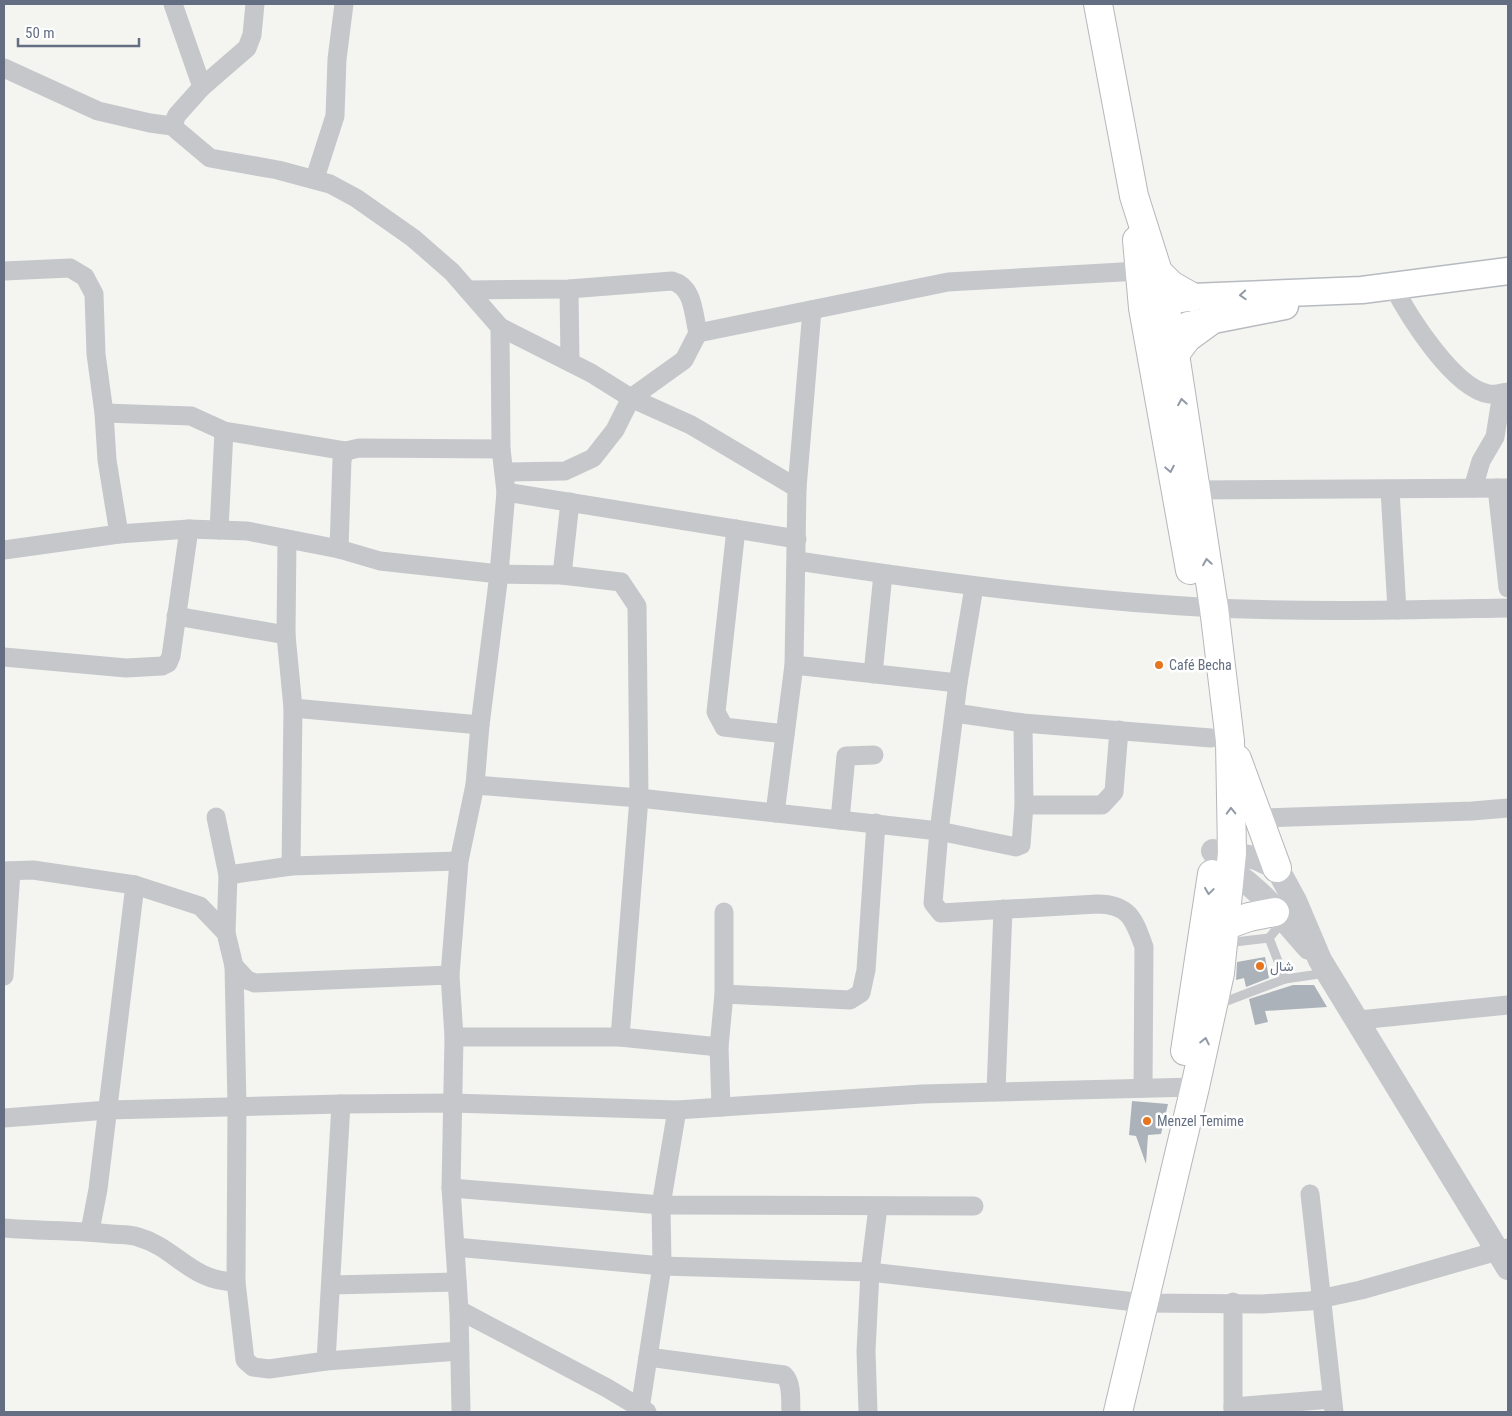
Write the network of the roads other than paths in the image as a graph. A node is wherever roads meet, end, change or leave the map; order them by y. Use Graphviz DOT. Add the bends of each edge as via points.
graph roads {
  1 [pos="173,4"];
  2 [pos="255,4"];
  3 [pos="344,4"];
  4 [pos="1098,4"];
  5 [pos="4,68"];
  6 [pos="202,87"];
  7 [pos="172,126"];
  8 [pos="315,178"];
  9 [pos="4,271"];
  10 [pos="1508,271"];
  11 [pos="1148,272"];
  12 [pos="1392,286"];
  13 [pos="569,289"];
  14 [pos="468,290"];
  15 [pos="1362,290"];
  16 [pos="1192,298"];
  17 [pos="812,310"];
  18 [pos="1156,316"];
  19 [pos="1210,322"];
  20 [pos="500,328"];
  21 [pos="698,333"];
  22 [pos="1175,354"];
  23 [pos="570,362"];
  24 [pos="1505,393"];
  25 [pos="631,398"];
  26 [pos="104,413"];
  27 [pos="224,431"];
  28 [pos="501,449"];
  29 [pos="346,451"];
  30 [pos="504,472"];
  31 [pos="797,488"];
  32 [pos="1473,488"];
  33 [pos="1503,488"];
  34 [pos="1195,490"];
  35 [pos="1390,490"];
  36 [pos="506,492"];
  37 [pos="570,502"];
  38 [pos="189,529"];
  39 [pos="736,529"];
  40 [pos="219,530"];
  41 [pos="119,534"];
  42 [pos="287,539"];
  43 [pos="797,539"];
  44 [pos="339,549"];
  45 [pos="4,550"];
  46 [pos="798,561"];
  47 [pos="499,574"];
  48 [pos="883,574"];
  49 [pos="562,576"];
  50 [pos="974,587"];
  51 [pos="1508,588"];
  52 [pos="1206,607"];
  53 [pos="1508,608"];
  54 [pos="1397,610"];
  55 [pos="176,616"];
  56 [pos="286,635"];
  57 [pos="4,657"];
  58 [pos="794,665"];
  59 [pos="873,674"];
  60 [pos="958,683"];
  61 [pos="293,708"];
  62 [pos="955,713"];
  63 [pos="1023,723"];
  64 [pos="480,725"];
  65 [pos="1119,730"];
  66 [pos="785,734"];
  67 [pos="1220,739"];
  68 [pos="874,755"];
  69 [pos="475,785"];
  70 [pos="640,798"];
  71 [pos="1024,805"];
  72 [pos="1508,808"];
  73 [pos="775,813"];
  74 [pos="216,817"];
  75 [pos="1259,818"];
  76 [pos="840,820"];
  77 [pos="876,823"];
  78 [pos="939,831"];
  79 [pos="1222,859"];
  80 [pos="459,861"];
  81 [pos="291,866"];
  82 [pos="1277,868"];
  83 [pos="7,871"];
  84 [pos="228,875"];
  85 [pos="135,885"];
  86 [pos="1003,909"];
  87 [pos="724,912"];
  88 [pos="1281,918"];
  89 [pos="226,933"];
  90 [pos="1223,935"];
  91 [pos="234,966"];
  92 [pos="1324,967"];
  93 [pos="4,971"];
  94 [pos="450,975"];
  95 [pos="1285,979"];
  96 [pos="724,994"];
  97 [pos="1508,1005"];
  98 [pos="1201,1010"];
  99 [pos="1359,1020"];
  100 [pos="454,1037"];
  101 [pos="620,1037"];
  102 [pos="719,1047"];
  103 [pos="1187,1086"];
  104 [pos="1143,1088"];
  105 [pos="996,1091"];
  106 [pos="452,1103"];
  107 [pos="341,1104"];
  108 [pos="237,1106"];
  109 [pos="721,1107"];
  110 [pos="108,1110"];
  111 [pos="677,1110"];
  112 [pos="4,1118"];
  113 [pos="451,1188"];
  114 [pos="1310,1194"];
  115 [pos="661,1205"];
  116 [pos="974,1206"];
  117 [pos="878,1207"];
  118 [pos="4,1228"];
  119 [pos="90,1232"];
  120 [pos="455,1246"];
  121 [pos="1505,1255"];
  122 [pos="662,1266"];
  123 [pos="870,1272"];
  124 [pos="236,1282"];
  125 [pos="457,1282"];
  126 [pos="330,1285"];
  127 [pos="1321,1299"];
  128 [pos="1137,1302"];
  129 [pos="1233,1302"];
  130 [pos="460,1310"];
  131 [pos="459,1351"];
  132 [pos="648,1357"];
  133 [pos="326,1361"];
  134 [pos="1333,1406"];
  135 [pos="643,1410"];
  136 [pos="1233,1410"];
  137 [pos="461,1412"];
  138 [pos="791,1412"];
  139 [pos="868,1412"];
  140 [pos="1101,1412"];
  141 [pos="1118,1412"];
  1 -- 6 [label="street"];
  2 -- 6 [label="street" via="252,35 247,48"];
  3 -- 8 [label="street" via="337,59 335,116"];
  4 -- 11 [label="highway"];
  5 -- 7 [label="street" via="98,111"];
  6 -- 7 [label="street" via="177,115"];
  7 -- 8 [label="street" via="210,158"];
  8 -- 14 [label="street" via="356,198 413,238"];
  9 -- 26 [label="street" via="70,268 85,278 94,294 96,354"];
  10 -- 12 [label="main road"];
  11 -- 16 [label="highway"];
  11 -- 17 [label="street" via="948,282"];
  11 -- 18 [label="highway"];
  12 -- 15 [label="main road"];
  12 -- 24 [label="street" via="1411,320 1435,352 1465,381 1489,394"];
  13 -- 14 [label="street"];
  13 -- 21 [label="street" via="672,280 681,283 688,290"];
  13 -- 23 [label="street"];
  14 -- 20 [label="street"];
  15 -- 16 [label="main road, one-way"];
  15 -- 19 [label="main road"];
  16 -- 18 [label="main road"];
  17 -- 21 [label="street"];
  17 -- 31 [label="street"];
  18 -- 19 [label="main road"];
  18 -- 22 [label="highway"];
  18 -- 52 [label="highway, one-way" via="1168,458"];
  19 -- 22 [label="highway" via="1187,338"];
  20 -- 23 [label="street"];
  20 -- 28 [label="street"];
  21 -- 25 [label="street" via="684,360"];
  34 -- 22 [label="highway, one-way"];
  23 -- 25 [label="street"];
  24 -- 32 [label="street" via="1496,437 1481,461"];
  25 -- 30 [label="street" via="615,430 594,458 565,471"];
  25 -- 31 [label="street" via="691,425"];
  26 -- 27 [label="street" via="191,416"];
  26 -- 41 [label="street" via="107,460"];
  27 -- 29 [label="street"];
  27 -- 40 [label="street"];
  28 -- 29 [label="street" via="359,448"];
  28 -- 30 [label="street"];
  29 -- 44 [label="street" via="342,459"];
  30 -- 36 [label="street"];
  31 -- 43 [label="street"];
  32 -- 33 [label="street"];
  32 -- 35 [label="street"];
  33 -- 51 [label="street"];
  34 -- 35 [label="street"];
  52 -- 34 [label="highway, one-way"];
  35 -- 54 [label="street"];
  36 -- 37 [label="street"];
  36 -- 47 [label="street"];
  37 -- 39 [label="street"];
  37 -- 49 [label="street"];
  38 -- 40 [label="street"];
  38 -- 41 [label="street"];
  38 -- 55 [label="street"];
  39 -- 43 [label="street"];
  39 -- 66 [label="street" via="716,712 724,726"];
  40 -- 42 [label="street"];
  41 -- 45 [label="street"];
  42 -- 44 [label="street"];
  42 -- 56 [label="street"];
  43 -- 46 [label="street"];
  44 -- 47 [label="street" via="380,561"];
  46 -- 48 [label="street"];
  46 -- 58 [label="street"];
  47 -- 49 [label="street"];
  47 -- 64 [label="street"];
  48 -- 50 [label="street"];
  48 -- 59 [label="street"];
  49 -- 70 [label="street" via="621,582 637,606"];
  50 -- 52 [label="street"];
  50 -- 60 [label="street"];
  52 -- 54 [label="street"];
  52 -- 67 [label="highway"];
  53 -- 54 [label="street"];
  55 -- 56 [label="street"];
  55 -- 57 [label="street" via="171,656 162,666 126,668"];
  56 -- 61 [label="street"];
  58 -- 59 [label="street"];
  58 -- 66 [label="street"];
  59 -- 60 [label="street"];
  60 -- 62 [label="street"];
  61 -- 64 [label="street"];
  61 -- 81 [label="street"];
  62 -- 63 [label="street"];
  62 -- 78 [label="street"];
  63 -- 65 [label="street"];
  63 -- 71 [label="street"];
  64 -- 69 [label="street"];
  65 -- 67 [label="street"];
  65 -- 71 [label="street" via="1114,792 1102,805"];
  66 -- 73 [label="street"];
  67 -- 75 [label="highway"];
  67 -- 79 [label="highway"];
  68 -- 76 [label="street" via="846,756"];
  69 -- 70 [label="street"];
  69 -- 80 [label="street"];
  70 -- 73 [label="street"];
  70 -- 101 [label="street"];
  71 -- 78 [label="street" via="1021,845 1016,847"];
  72 -- 75 [label="street"];
  73 -- 76 [label="street"];
  74 -- 84 [label="street"];
  75 -- 82 [label="highway"];
  76 -- 77 [label="street"];
  77 -- 78 [label="street"];
  77 -- 96 [label="street" via="866,970 861,993 850,1000"];
  78 -- 86 [label="street" via="933,903 936,908 941,913"];
  79 -- 82 [label="street" via="1266,861"];
  79 -- 88 [label="street"];
  79 -- 90 [label="highway"];
  79 -- 98 [label="highway, one-way"];
  80 -- 81 [label="street"];
  80 -- 94 [label="street"];
  81 -- 84 [label="street"];
  82 -- 88 [label="street"];
  83 -- 85 [label="street" via="74,874"];
  83 -- 93 [label="street"];
  84 -- 89 [label="street"];
  85 -- 89 [label="street" via="200,906"];
  85 -- 110 [label="street"];
  86 -- 104 [label="street" via="1113,904 1128,912 1144,947"];
  86 -- 105 [label="street"];
  87 -- 96 [label="street"];
  88 -- 90 [label="highway" via="1249,917"];
  88 -- 92 [label="street"];
  88 -- 95 [label="lane"];
  89 -- 91 [label="street"];
  90 -- 98 [label="highway" via="1220,973"];
  91 -- 94 [label="street" via="255,984"];
  91 -- 108 [label="street"];
  92 -- 95 [label="lane"];
  92 -- 99 [label="street"];
  94 -- 100 [label="street"];
  95 -- 98 [label="lane"];
  96 -- 102 [label="street"];
  97 -- 99 [label="street"];
  98 -- 103 [label="highway"];
  99 -- 121 [label="street" via="1375,1052"];
  100 -- 101 [label="street"];
  100 -- 106 [label="street"];
  101 -- 102 [label="street"];
  102 -- 109 [label="street"];
  103 -- 104 [label="street"];
  103 -- 128 [label="highway"];
  104 -- 105 [label="street"];
  105 -- 109 [label="street"];
  106 -- 107 [label="street"];
  106 -- 111 [label="street"];
  106 -- 113 [label="street"];
  107 -- 108 [label="street"];
  107 -- 126 [label="street"];
  108 -- 110 [label="street"];
  108 -- 124 [label="street"];
  109 -- 111 [label="street"];
  110 -- 112 [label="street"];
  110 -- 119 [label="street"];
  111 -- 115 [label="street"];
  113 -- 115 [label="street"];
  113 -- 120 [label="street"];
  114 -- 127 [label="street"];
  115 -- 117 [label="street"];
  115 -- 122 [label="street"];
  116 -- 117 [label="street"];
  117 -- 123 [label="street"];
  118 -- 119 [label="street"];
  119 -- 124 [label="street" via="137,1236 168,1251 203,1277"];
  120 -- 122 [label="street"];
  120 -- 125 [label="street"];
  121 -- 127 [label="street"];
  122 -- 123 [label="street"];
  122 -- 132 [label="street"];
  123 -- 128 [label="street"];
  123 -- 139 [label="street" via="866,1351"];
  124 -- 133 [label="street" via="245,1360 249,1365 269,1369"];
  125 -- 126 [label="street"];
  125 -- 130 [label="street"];
  126 -- 133 [label="street"];
  127 -- 129 [label="street" via="1262,1304"];
  127 -- 134 [label="street"];
  128 -- 129 [label="street"];
  128 -- 140 [label="highway"];
  128 -- 141 [label="highway"];
  129 -- 136 [label="street"];
  130 -- 131 [label="street"];
  130 -- 135 [label="street"];
  131 -- 133 [label="street"];
  131 -- 137 [label="street"];
  132 -- 135 [label="street"];
  132 -- 138 [label="street" via="784,1375 790,1386"];
  134 -- 136 [label="street"];
}
